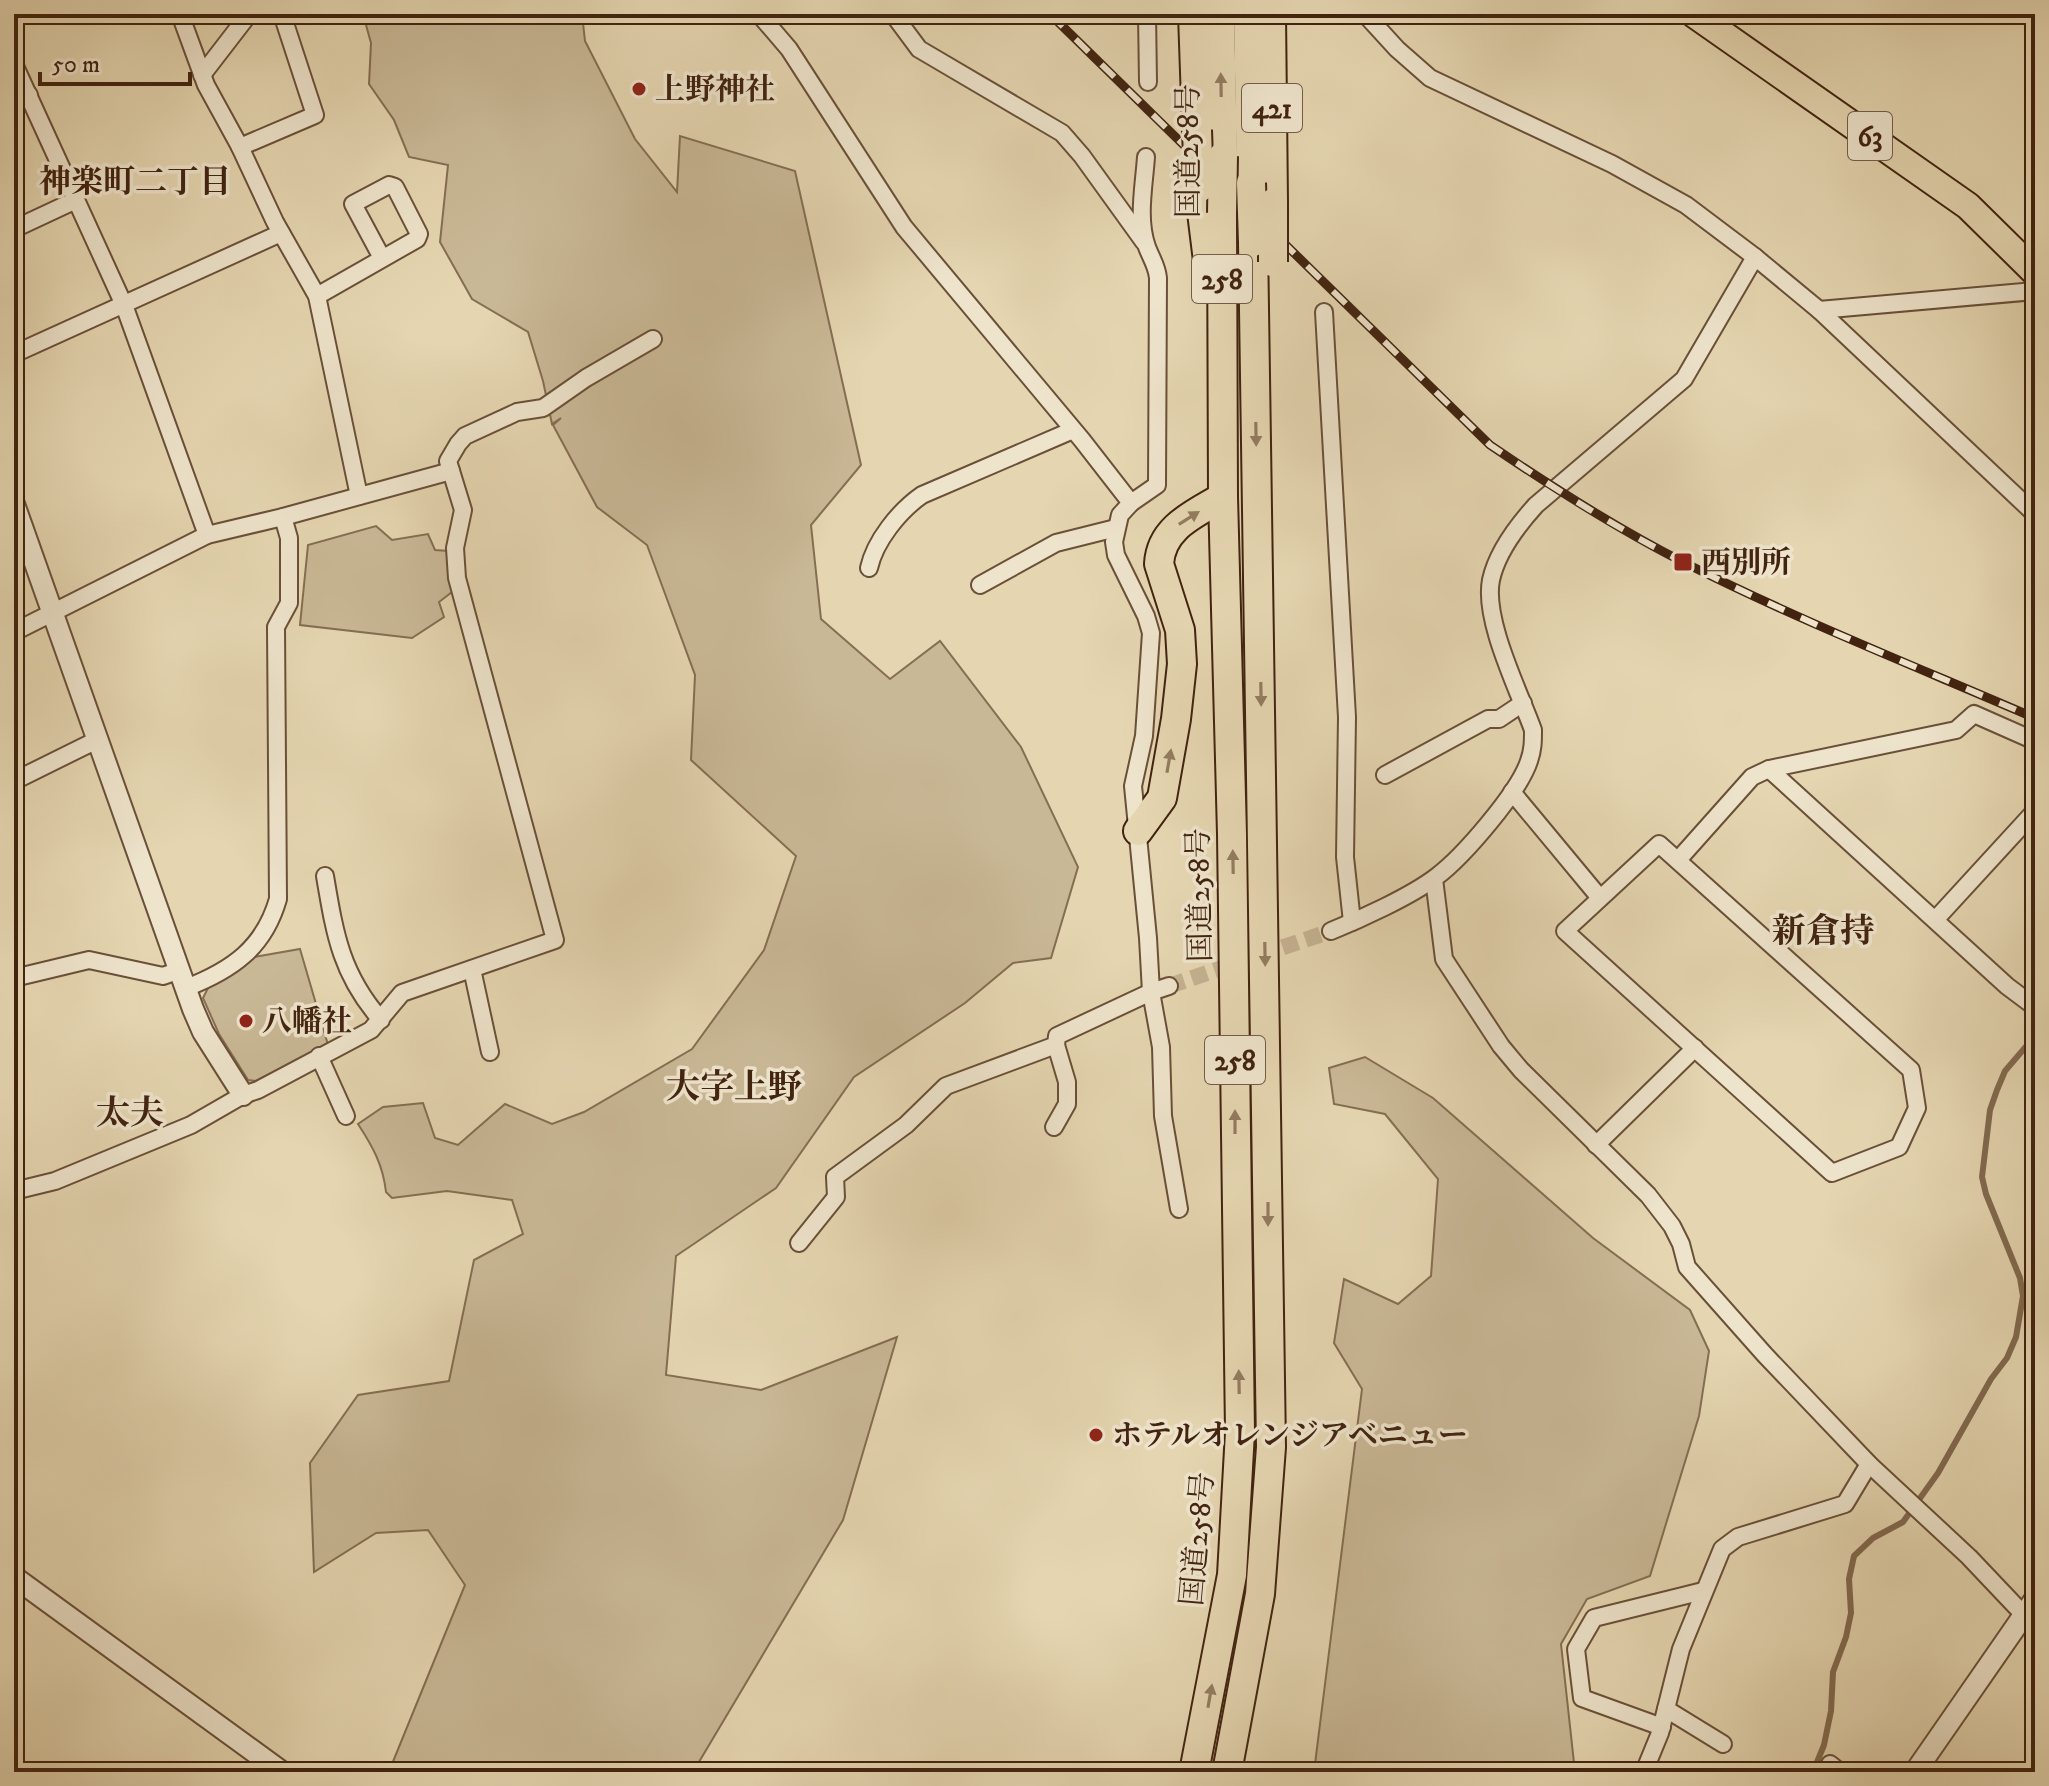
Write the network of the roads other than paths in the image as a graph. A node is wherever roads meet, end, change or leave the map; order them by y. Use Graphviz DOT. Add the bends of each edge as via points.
graph roads {
  1 [pos="180,14"];
  2 [pos="249,14"];
  3 [pos="282,14"];
  4 [pos="759,14"];
  5 [pos="893,14"];
  6 [pos="1147,14"];
  7 [pos="1193,14"];
  8 [pos="1220,14"];
  9 [pos="1248,14"];
  10 [pos="1271,14"];
  11 [pos="1365,14"];
  12 [pos="1694,14"];
  13 [pos="14,64"];
  14 [pos="202,75"];
  15 [pos="1148,82"];
  16 [pos="21,98"];
  17 [pos="240,147"];
  18 [pos="1146,157"];
  19 [pos="76,200"];
  20 [pos="14,229"];
  21 [pos="281,233"];
  22 [pos="1146,246"];
  23 [pos="1755,257"];
  24 [pos="382,258"];
  25 [pos="2035,272"];
  26 [pos="2035,291"];
  27 [pos="317,296"];
  28 [pos="124,305"];
  29 [pos="1819,310"];
  30 [pos="1324,312"];
  31 [pos="653,339"];
  32 [pos="1222,344"];
  33 [pos="14,354"];
  34 [pos="1255,356"];
  35 [pos="1073,430"];
  36 [pos="451,471"];
  37 [pos="359,496"];
  38 [pos="1223,497"];
  39 [pos="1131,503"];
  40 [pos="14,504"];
  41 [pos="2035,514"];
  42 [pos="283,517"];
  43 [pos="1116,528"];
  44 [pos="207,535"];
  45 [pos="869,568"];
  46 [pos="980,585"];
  47 [pos="52,613"];
  48 [pos="14,632"];
  49 [pos="1523,703"];
  50 [pos="99,739"];
  51 [pos="2035,741"];
  52 [pos="1769,769"];
  53 [pos="1385,775"];
  54 [pos="14,781"];
  55 [pos="1512,792"];
  56 [pos="2035,811"];
  57 [pos="1138,831"];
  58 [pos="1678,860"];
  59 [pos="325,876"];
  60 [pos="1434,879"];
  61 [pos="1600,898"];
  62 [pos="1935,920"];
  63 [pos="1352,922"];
  64 [pos="1331,931"];
  65 [pos="472,969"];
  66 [pos="14,978"];
  67 [pos="183,979"];
  68 [pos="1169,986"];
  69 [pos="1151,992"];
  70 [pos="2035,1007"];
  71 [pos="381,1020"];
  72 [pos="1056,1045"];
  73 [pos="1695,1048"];
  74 [pos="490,1052"];
  75 [pos="319,1056"];
  76 [pos="243,1095"];
  77 [pos="346,1116"];
  78 [pos="1054,1127"];
  79 [pos="1596,1145"];
  80 [pos="14,1191"];
  81 [pos="1179,1209"];
  82 [pos="799,1243"];
  83 [pos="1869,1464"];
  84 [pos="14,1577"];
  85 [pos="1703,1591"];
  86 [pos="2030,1607"];
  87 [pos="1666,1709"];
  88 [pos="1662,1727"];
  89 [pos="1723,1744"];
  90 [pos="282,1772"];
  91 [pos="1194,1772"];
  92 [pos="1227,1772"];
  93 [pos="1644,1772"];
  94 [pos="1915,1772"];
  1 -- 14 [label="street"];
  2 -- 14 [label="street"];
  3 -- 17 [label="street" via="315,115"];
  4 -- 35 [label="street" via="789,49 904,227"];
  5 -- 22 [label="street" via="919,49 1062,133"];
  6 -- 15 [label="street"];
  7 -- 32 [label="highway, bridge" via="1202,231"];
  32 -- 8 [label="highway, 国道258号 / 258, one-way, bridge"];
  9 -- 34 [label="highway, 国道258号 / 258, bridge"];
  10 -- 34 [label="highway, 421, bridge" via="1273,262"];
  11 -- 23 [label="street" via="1430,78 1612,164 1686,205"];
  12 -- 25 [label="main road, 63" via="1968,206"];
  13 -- 16 [label="street"];
  14 -- 17 [label="street"];
  16 -- 19 [label="street"];
  17 -- 21 [label="street"];
  18 -- 22 [label="street" via="1141,206"];
  19 -- 20 [label="street"];
  19 -- 28 [label="street"];
  21 -- 27 [label="street"];
  21 -- 28 [label="street"];
  22 -- 39 [label="street" via="1158,278 1157,485"];
  23 -- 29 [label="street"];
  23 -- 49 [label="street" via="1684,379 1536,505 1508,541 1491,582 1492,605 1496,631"];
  24 -- 24 [label="street" via="419,234 395,187 389,185 353,204"];
  24 -- 27 [label="street"];
  26 -- 29 [label="street"];
  27 -- 37 [label="street"];
  28 -- 33 [label="street"];
  28 -- 44 [label="street"];
  29 -- 41 [label="street"];
  30 -- 63 [label="street" via="1347,717 1345,857"];
  31 -- 36 [label="street" via="543,408 517,412 465,436 448,461"];
  32 -- 38 [label="highway, 国道258号 / 258"];
  34 -- 92 [label="highway, 国道258号 / 258, one-way" via="1271,1447 1260,1594"];
  35 -- 39 [label="street"];
  35 -- 45 [label="street" via="922,495 907,506 872,553"];
  36 -- 37 [label="street"];
  36 -- 65 [label="street" via="463,510 455,548 457,578 555,940"];
  37 -- 42 [label="street"];
  57 -- 38 [label="highway, one-way" via="1162,798 1182,664 1180,630 1159,555 1176,526"];
  91 -- 38 [label="highway, 国道258号 / 258, one-way" via="1232,1575 1240,1432"];
  39 -- 43 [label="street"];
  40 -- 47 [label="street"];
  42 -- 44 [label="street"];
  42 -- 67 [label="street" via="289,538 289,603 276,627 278,899 266,932 253,947 207,980"];
  43 -- 46 [label="street" via="1056,543"];
  43 -- 57 [label="street" via="1116,555 1151,633 1144,736 1133,786"];
  44 -- 47 [label="street"];
  47 -- 48 [label="street"];
  47 -- 50 [label="street"];
  49 -- 53 [label="street"];
  49 -- 55 [label="street" via="1533,745"];
  50 -- 54 [label="street"];
  50 -- 67 [label="street"];
  51 -- 52 [label="street" via="1974,714 1956,730"];
  52 -- 58 [label="street" via="1752,777"];
  52 -- 62 [label="street"];
  55 -- 60 [label="street"];
  55 -- 61 [label="street"];
  56 -- 62 [label="street"];
  57 -- 69 [label="street"];
  58 -- 61 [label="street" via="1659,844"];
  58 -- 73 [label="street" via="1911,1070 1917,1108 1899,1147 1832,1173"];
  59 -- 71 [label="street" via="344,964"];
  60 -- 63 [label="street"];
  60 -- 79 [label="street" via="1444,959 1501,1046"];
  61 -- 73 [label="street" via="1565,931"];
  62 -- 70 [label="street"];
  63 -- 64 [label="street"];
  65 -- 71 [label="street" via="402,993"];
  65 -- 74 [label="street"];
  66 -- 67 [label="street" via="89,960"];
  67 -- 76 [label="street" via="203,1032"];
  68 -- 69 [label="street"];
  69 -- 72 [label="street" via="1057,1036"];
  69 -- 81 [label="street"];
  71 -- 75 [label="street"];
  72 -- 78 [label="street" via="1067,1082 1067,1104"];
  72 -- 82 [label="street" via="946,1086 906,1125 835,1177 836,1197"];
  73 -- 79 [label="street"];
  75 -- 76 [label="street"];
  75 -- 77 [label="street"];
  76 -- 80 [label="street" via="191,1125 55,1181"];
  79 -- 83 [label="street" via="1672,1226 1687,1267"];
  83 -- 85 [label="street" via="1845,1504 1730,1542"];
  83 -- 86 [label="street"];
  84 -- 90 [label="street"];
  85 -- 87 [label="street"];
  85 -- 88 [label="street" via="1594,1618 1576,1649 1582,1698"];
  86 -- 94 [label="street"];
  87 -- 88 [label="street"];
  87 -- 89 [label="street"];
  88 -- 93 [label="street"];
}
